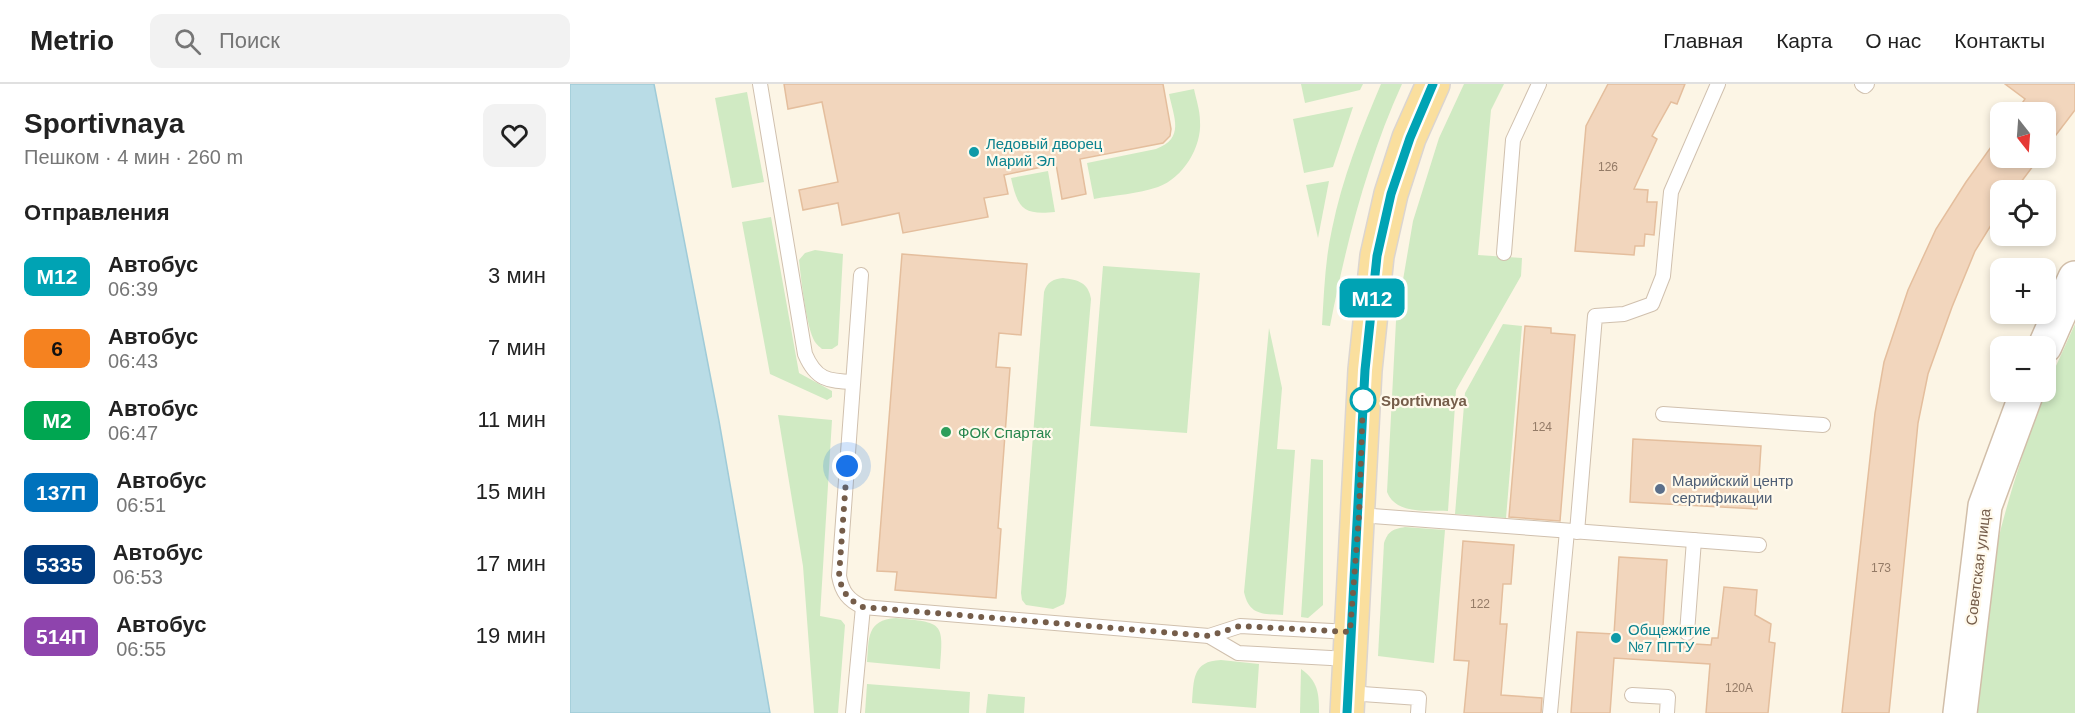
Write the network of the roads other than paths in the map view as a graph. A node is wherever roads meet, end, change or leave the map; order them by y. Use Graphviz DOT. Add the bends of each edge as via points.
graph roads {
  1 [pos="759,84"];
  2 [pos="1433,84"];
  3 [pos="1539,84"];
  4 [pos="1718,84"];
  5 [pos="1862,84"];
  6 [pos="1867,84"];
  7 [pos="1504,253"];
  8 [pos="861,274"];
  9 [pos="2075,278"];
  10 [pos="2049,336"];
  11 [pos="853,382"];
  12 [pos="2023,402"];
  13 [pos="1663,414"];
  14 [pos="1823,425"];
  15 [pos="1359,515"];
  16 [pos="1572,532"];
  17 [pos="1694,540"];
  18 [pos="1759,545"];
  19 [pos="863,607"];
  20 [pos="1687,633"];
  21 [pos="1209,636"];
  22 [pos="1350,646"];
  23 [pos="1632,695"];
  24 [pos="1347,703"];
  25 [pos="854,713"];
  26 [pos="1418,713"];
  27 [pos="1550,713"];
  28 [pos="1667,713"];
  29 [pos="1960,713"];
  1 -- 11 [label="lane" via="805,354 821,377"];
  2 -- 15 [label="main road" via="1395,183 1377,256 1365,370"];
  3 -- 7 [label="lane" via="1513,140"];
  4 -- 16 [label="lane" via="1671,192 1663,276 1652,304 1624,314 1595,316"];
  5 -- 6 [label="lane"];
  8 -- 11 [label="lane"];
  9 -- 10 [label="street"];
  11 -- 19 [label="lane" via="839,576 846,595"];
  12 -- 29 [label="street, Советская улица" via="1985,506"];
  13 -- 14 [label="lane"];
  15 -- 16 [label="lane"];
  15 -- 22 [label="main road"];
  16 -- 17 [label="lane"];
  16 -- 27 [label="lane"];
  17 -- 18 [label="lane"];
  17 -- 20 [label="lane"];
  19 -- 21 [label="lane"];
  19 -- 25 [label="lane"];
  21 -- 22 [label="lane" via="1240,626"];
  21 -- 22 [label="lane" via="1238,652"];
  22 -- 24 [label="main road"];
  23 -- 28 [label="lane" via="1668,697"];
  24 -- 26 [label="lane" via="1419,698"];
}
